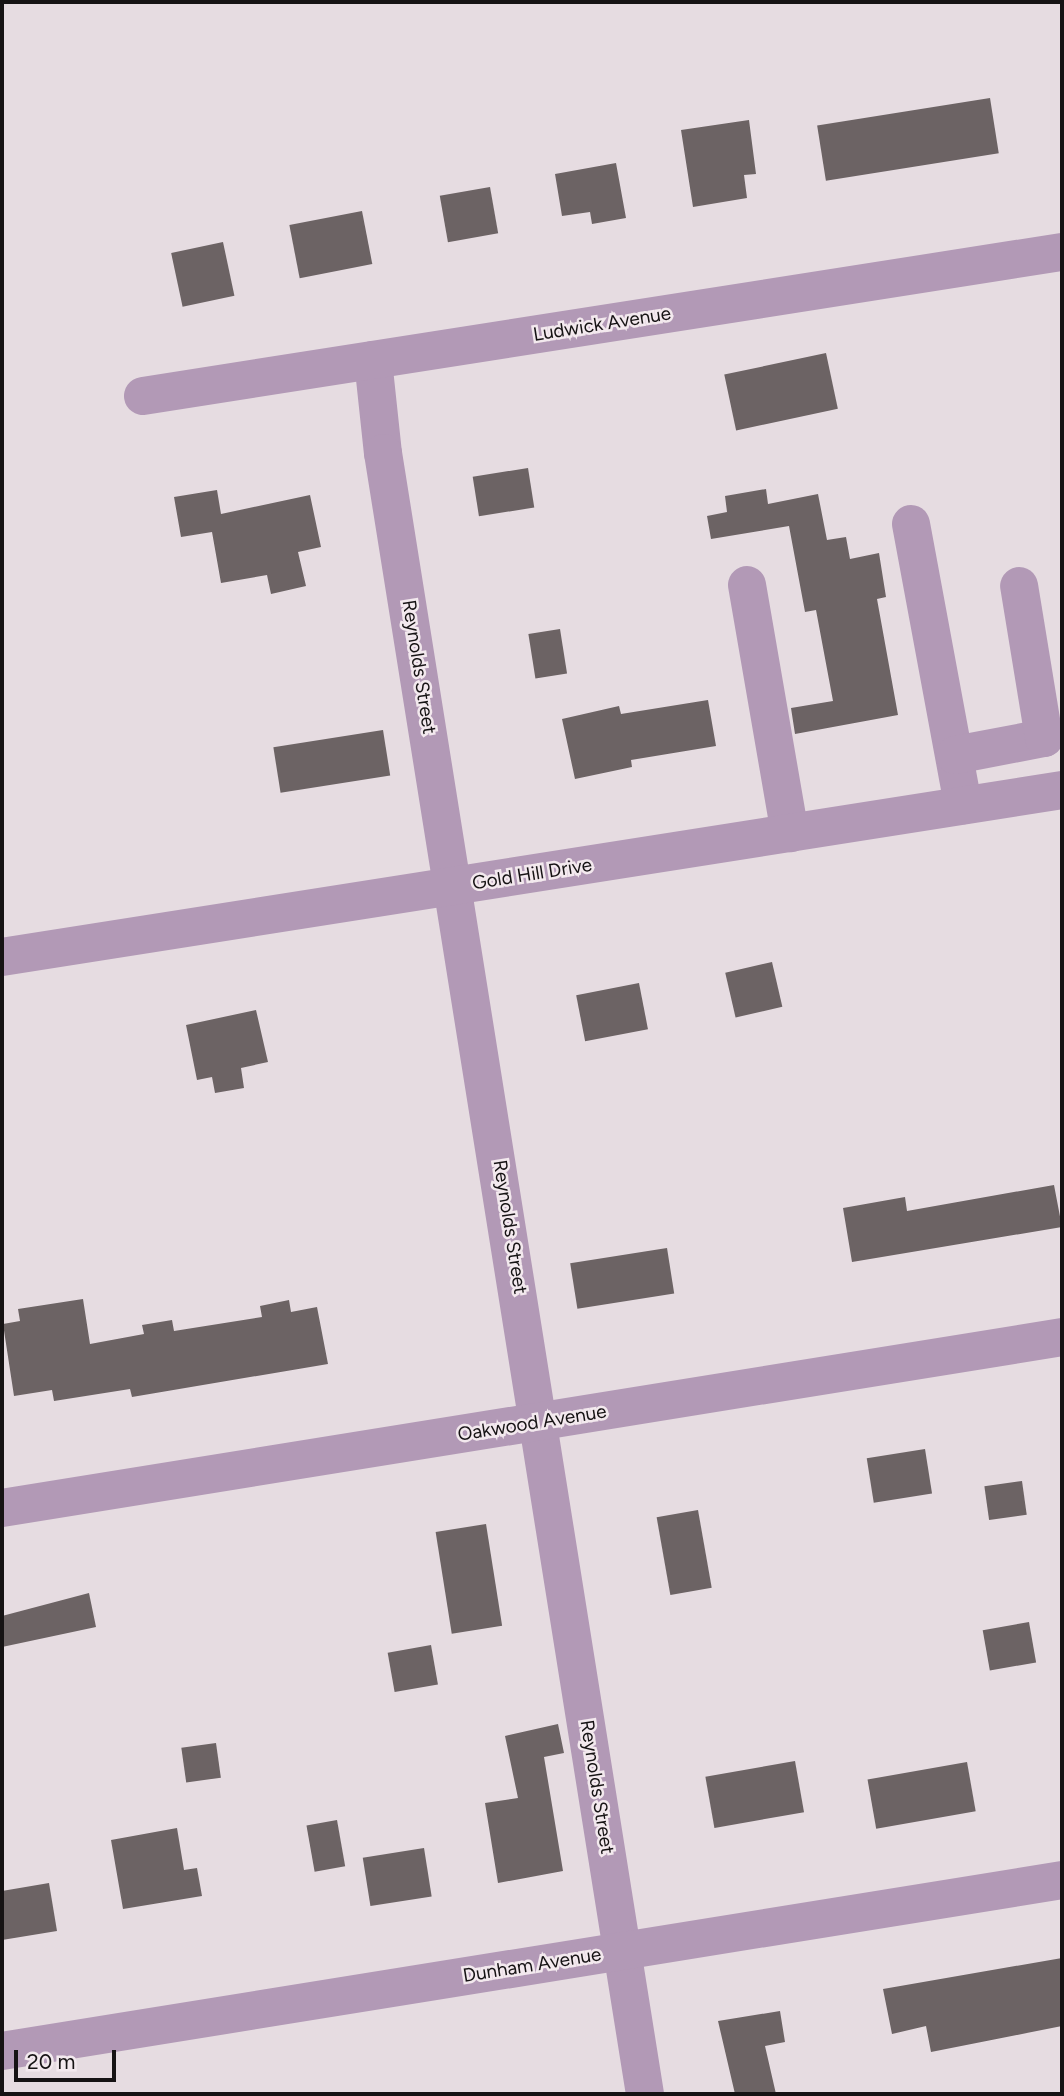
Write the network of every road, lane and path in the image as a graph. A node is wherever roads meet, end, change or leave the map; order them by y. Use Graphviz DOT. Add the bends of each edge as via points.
graph roads {
  1 [pos="1062,252"];
  2 [pos="373,360"];
  3 [pos="143,396"];
  4 [pos="911,524"];
  5 [pos="747,585"];
  6 [pos="1019,586"];
  7 [pos="955,755"];
  8 [pos="1062,790"];
  9 [pos="963,805"];
  10 [pos="790,833"];
  11 [pos="455,886"];
  12 [pos="2,957"];
  13 [pos="1062,1337"];
  14 [pos="541,1422"];
  15 [pos="2,1508"];
  16 [pos="1062,1880"];
  17 [pos="622,1951"];
  18 [pos="2,2051"];
  19 [pos="645,2094"];
  1 -- 2 [label="street, Ludwick Avenue"];
  2 -- 3 [label="street, Ludwick Avenue"];
  2 -- 11 [label="street, Reynolds Street" via="383,453"];
  4 -- 7 [label="street"];
  5 -- 10 [label="street"];
  6 -- 7 [label="street" via="1044,738"];
  7 -- 9 [label="street"];
  8 -- 9 [label="street, Gold Hill Drive"];
  9 -- 10 [label="street, Gold Hill Drive"];
  10 -- 11 [label="street, Gold Hill Drive"];
  11 -- 12 [label="street, Gold Hill Drive"];
  11 -- 14 [label="street, Reynolds Street"];
  13 -- 14 [label="street, Oakwood Avenue"];
  14 -- 15 [label="street, Oakwood Avenue"];
  14 -- 17 [label="street, Reynolds Street"];
  16 -- 17 [label="street, Dunham Avenue"];
  17 -- 18 [label="street, Dunham Avenue"];
  17 -- 19 [label="street, Reynolds Street"];
}
